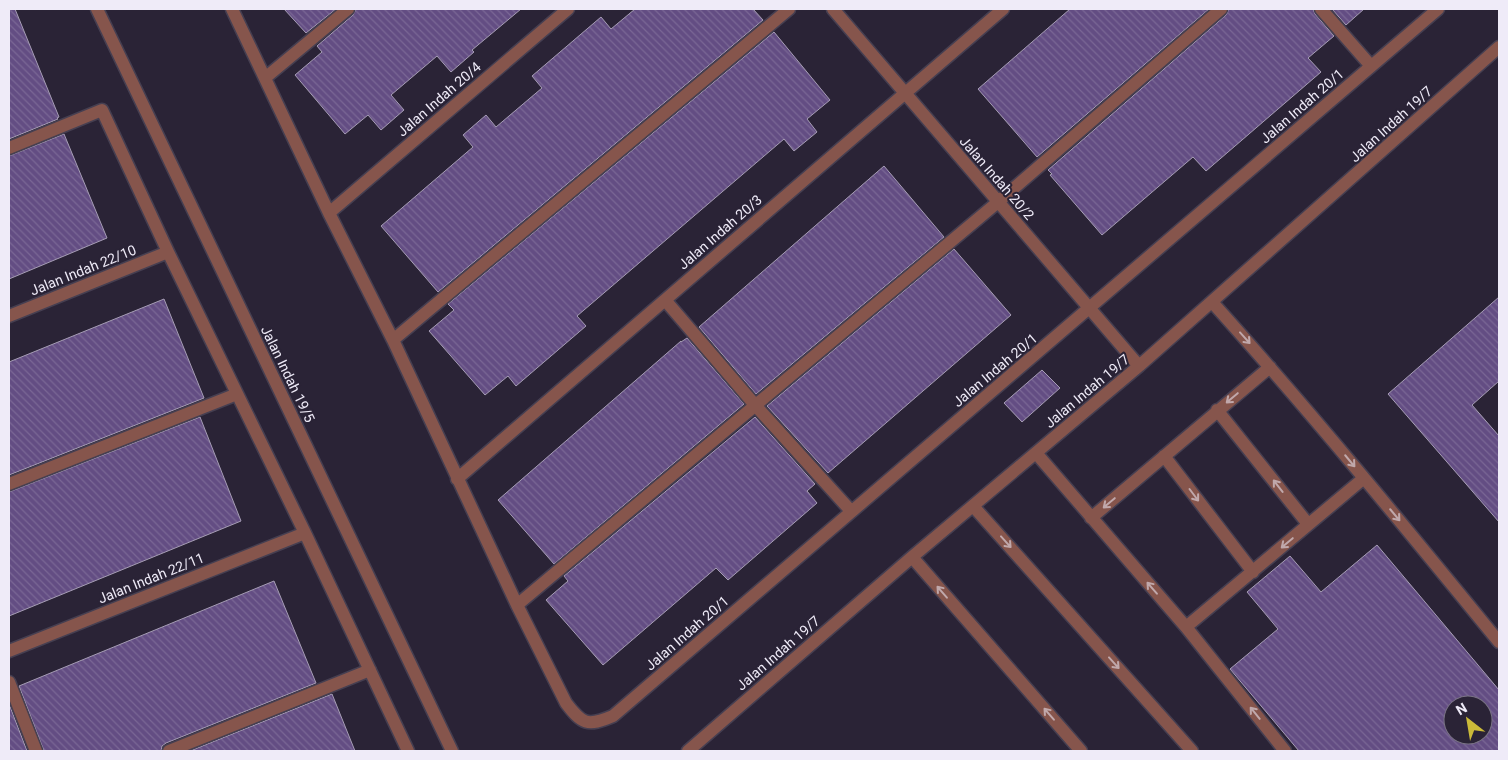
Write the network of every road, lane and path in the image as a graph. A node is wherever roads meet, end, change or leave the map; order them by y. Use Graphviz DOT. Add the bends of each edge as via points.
graph roads {
  1 [pos="97,9"];
  2 [pos="232,9"];
  3 [pos="348,9"];
  4 [pos="568,9"];
  5 [pos="788,9"];
  6 [pos="833,9"];
  7 [pos="1003,9"];
  8 [pos="1221,9"];
  9 [pos="1322,9"];
  10 [pos="1438,9"];
  11 [pos="1499,47"];
  12 [pos="1371,66"];
  13 [pos="265,78"];
  14 [pos="904,93"];
  15 [pos="9,148"];
  16 [pos="998,202"];
  17 [pos="329,213"];
  18 [pos="168,252"];
  19 [pos="664,300"];
  20 [pos="1212,302"];
  21 [pos="1089,309"];
  22 [pos="9,316"];
  23 [pos="393,340"];
  24 [pos="1139,366"];
  25 [pos="1270,367"];
  26 [pos="236,394"];
  27 [pos="755,405"];
  28 [pos="1218,410"];
  29 [pos="1036,453"];
  30 [pos="1164,456"];
  31 [pos="1364,478"];
  32 [pos="457,479"];
  33 [pos="9,484"];
  34 [pos="974,506"];
  35 [pos="851,511"];
  36 [pos="1091,518"];
  37 [pos="1308,524"];
  38 [pos="305,533"];
  39 [pos="912,557"];
  40 [pos="1252,572"];
  41 [pos="517,605"];
  42 [pos="1186,628"];
  43 [pos="1499,642"];
  44 [pos="9,651"];
  45 [pos="370,670"];
  46 [pos="9,682"];
  47 [pos="36,751"];
  48 [pos="169,751"];
  49 [pos="408,751"];
  50 [pos="452,751"];
  51 [pos="688,751"];
  52 [pos="1081,751"];
  53 [pos="1192,751"];
  54 [pos="1285,751"];
  1 -- 50 [label="street, Jalan Indah 19/5"];
  2 -- 13 [label="street"];
  3 -- 13 [label="street"];
  4 -- 17 [label="street, Jalan Indah 20/4"];
  5 -- 23 [label="street"];
  6 -- 14 [label="street, Jalan Indah 20/2"];
  7 -- 14 [label="street, Jalan Indah 20/3"];
  8 -- 16 [label="street"];
  9 -- 12 [label="street"];
  10 -- 12 [label="street, Jalan Indah 20/1"];
  11 -- 20 [label="street, Jalan Indah 19/7"];
  12 -- 21 [label="street, Jalan Indah 20/1"];
  13 -- 17 [label="street"];
  14 -- 16 [label="street, Jalan Indah 20/2"];
  14 -- 19 [label="street, Jalan Indah 20/3"];
  15 -- 18 [label="street" via="102,110"];
  16 -- 21 [label="street, Jalan Indah 20/2"];
  16 -- 27 [label="street"];
  17 -- 23 [label="street"];
  18 -- 22 [label="street, Jalan Indah 22/10"];
  18 -- 26 [label="street"];
  19 -- 27 [label="street"];
  19 -- 32 [label="street, Jalan Indah 20/3"];
  20 -- 24 [label="street, Jalan Indah 19/7"];
  20 -- 25 [label="street, one-way"];
  21 -- 24 [label="street, Jalan Indah 20/2"];
  21 -- 35 [label="street, Jalan Indah 20/1"];
  23 -- 32 [label="street"];
  24 -- 29 [label="street, Jalan Indah 19/7"];
  25 -- 28 [label="street, one-way"];
  25 -- 31 [label="street, one-way"];
  26 -- 33 [label="street"];
  26 -- 38 [label="street"];
  27 -- 35 [label="street"];
  27 -- 41 [label="street"];
  28 -- 30 [label="street"];
  37 -- 28 [label="street, one-way"];
  29 -- 34 [label="street, Jalan Indah 19/7"];
  29 -- 36 [label="street"];
  30 -- 36 [label="street, one-way"];
  30 -- 40 [label="street, one-way"];
  31 -- 37 [label="street"];
  31 -- 43 [label="street, one-way"];
  32 -- 41 [label="street"];
  34 -- 39 [label="street, Jalan Indah 19/7"];
  34 -- 53 [label="street, one-way"];
  35 -- 41 [label="street, Jalan Indah 20/1" via="613,716 598,722 586,723 566,703"];
  42 -- 36 [label="street, one-way"];
  37 -- 40 [label="street, one-way"];
  38 -- 44 [label="street, Jalan Indah 22/11"];
  38 -- 45 [label="street"];
  39 -- 51 [label="street, Jalan Indah 19/7"];
  52 -- 39 [label="street, one-way"];
  40 -- 42 [label="street"];
  54 -- 42 [label="street, one-way"];
  45 -- 48 [label="street"];
  45 -- 49 [label="street"];
  46 -- 47 [label="street"];
}
